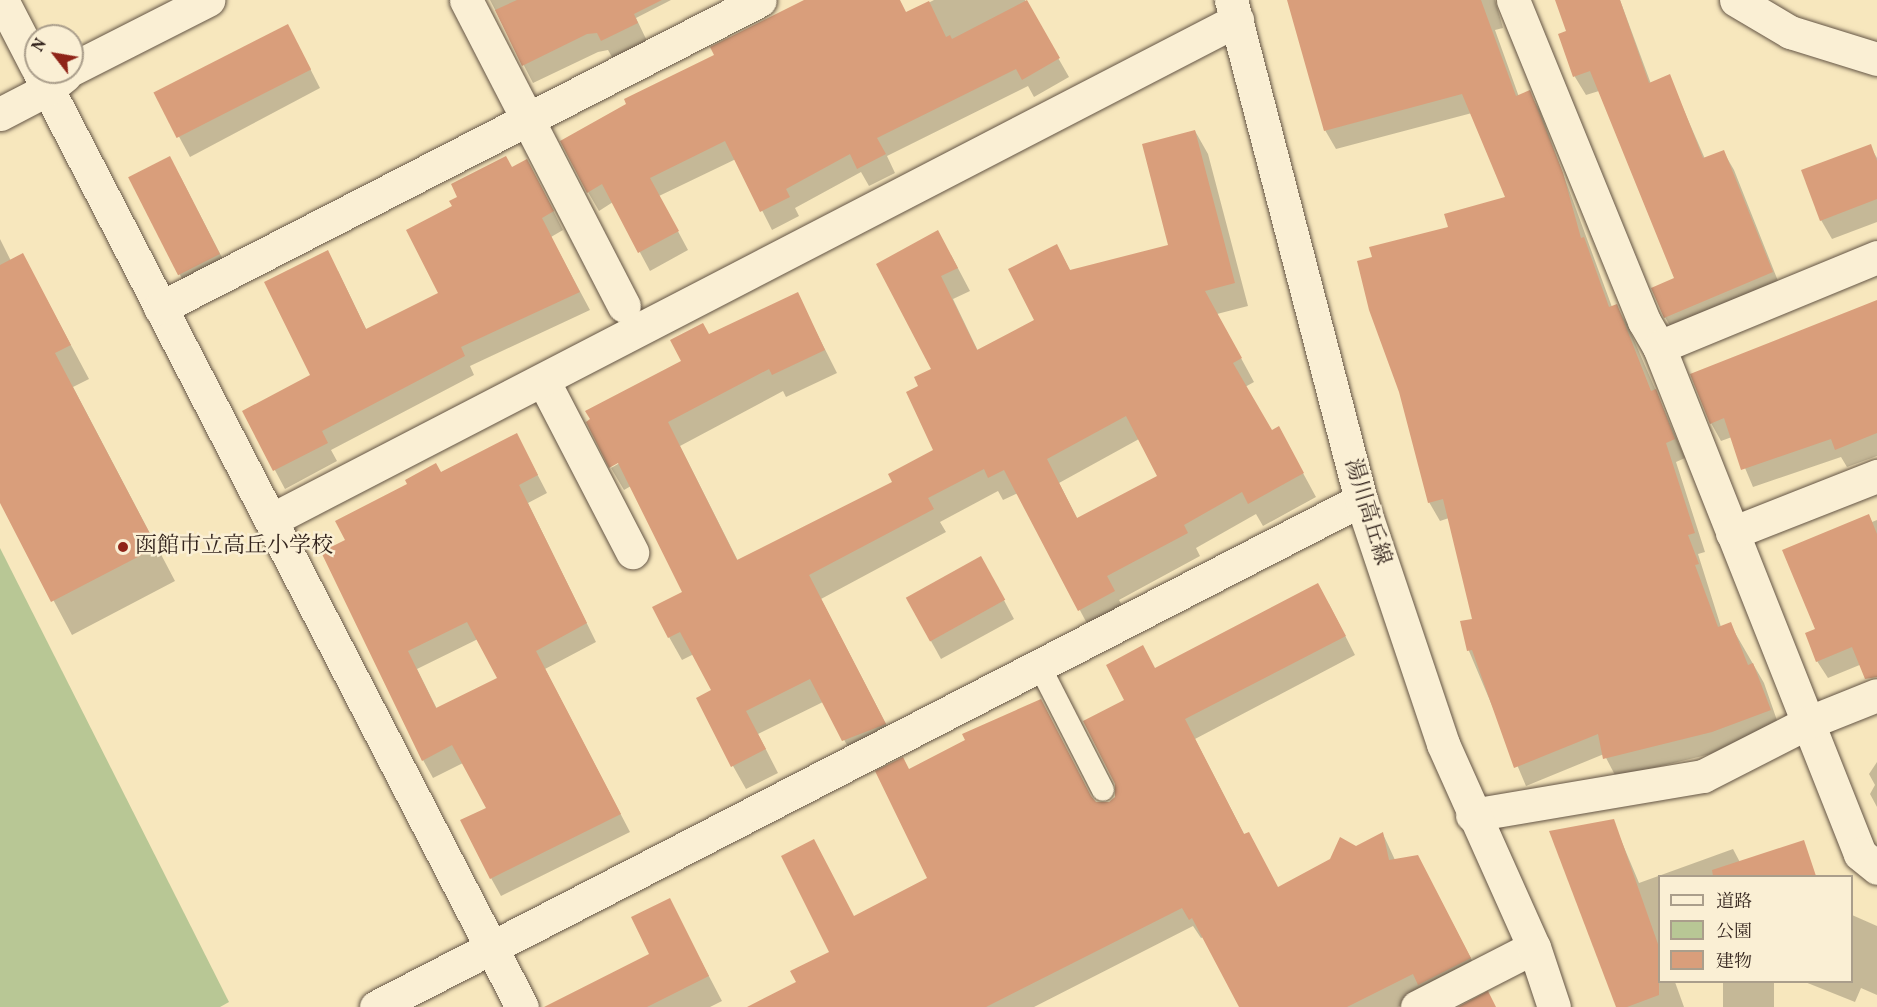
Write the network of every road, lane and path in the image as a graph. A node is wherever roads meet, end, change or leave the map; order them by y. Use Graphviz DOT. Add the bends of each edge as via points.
graph roads {
  1 [pos="2,0"];
  2 [pos="208,0"];
  3 [pos="466,0"];
  4 [pos="760,0"];
  5 [pos="1513,0"];
  6 [pos="1736,0"];
  7 [pos="1234,10"];
  8 [pos="24,32"];
  9 [pos="1877,58"];
  10 [pos="84,59"];
  11 [pos="40,84"];
  12 [pos="58,84"];
  13 [pos="0,114"];
  14 [pos="528,119"];
  15 [pos="1877,257"];
  16 [pos="624,306"];
  17 [pos="159,308"];
  18 [pos="1659,347"];
  19 [pos="543,380"];
  20 [pos="1877,476"];
  21 [pos="1361,500"];
  22 [pos="271,520"];
  23 [pos="1732,533"];
  24 [pos="632,552"];
  25 [pos="1039,665"];
  26 [pos="1877,695"];
  27 [pos="1807,723"];
  28 [pos="1103,790"];
  29 [pos="1472,815"];
  30 [pos="1877,868"];
  31 [pos="1534,947"];
  32 [pos="492,948"];
  33 [pos="376,1007"];
  34 [pos="522,1007"];
  35 [pos="1417,1007"];
  36 [pos="1554,1007"];
  1 -- 8 [label="street"];
  2 -- 10 [label="street"];
  3 -- 14 [label="street"];
  4 -- 14 [label="street"];
  5 -- 18 [label="street" via="1644,321"];
  6 -- 9 [label="street" via="1790,32"];
  7 -- 19 [label="street"];
  7 -- 21 [label="street, 湯川高丘線"];
  11 -- 13 [label="street"];
  12 -- 17 [label="street"];
  14 -- 16 [label="street"];
  14 -- 17 [label="street"];
  15 -- 18 [label="street"];
  17 -- 22 [label="street"];
  18 -- 23 [label="street"];
  19 -- 22 [label="street"];
  19 -- 24 [label="street"];
  20 -- 23 [label="street"];
  21 -- 25 [label="street"];
  21 -- 29 [label="street, 湯川高丘線" via="1443,744"];
  22 -- 32 [label="street"];
  23 -- 27 [label="street"];
  25 -- 28 [label="lane"];
  25 -- 32 [label="street"];
  26 -- 27 [label="street"];
  27 -- 29 [label="street" via="1703,776"];
  27 -- 30 [label="street" via="1860,854"];
  29 -- 31 [label="street, 湯川高丘線"];
  31 -- 35 [label="street"];
  31 -- 36 [label="street, 湯川高丘線"];
  32 -- 33 [label="street"];
  32 -- 34 [label="street"];
}
